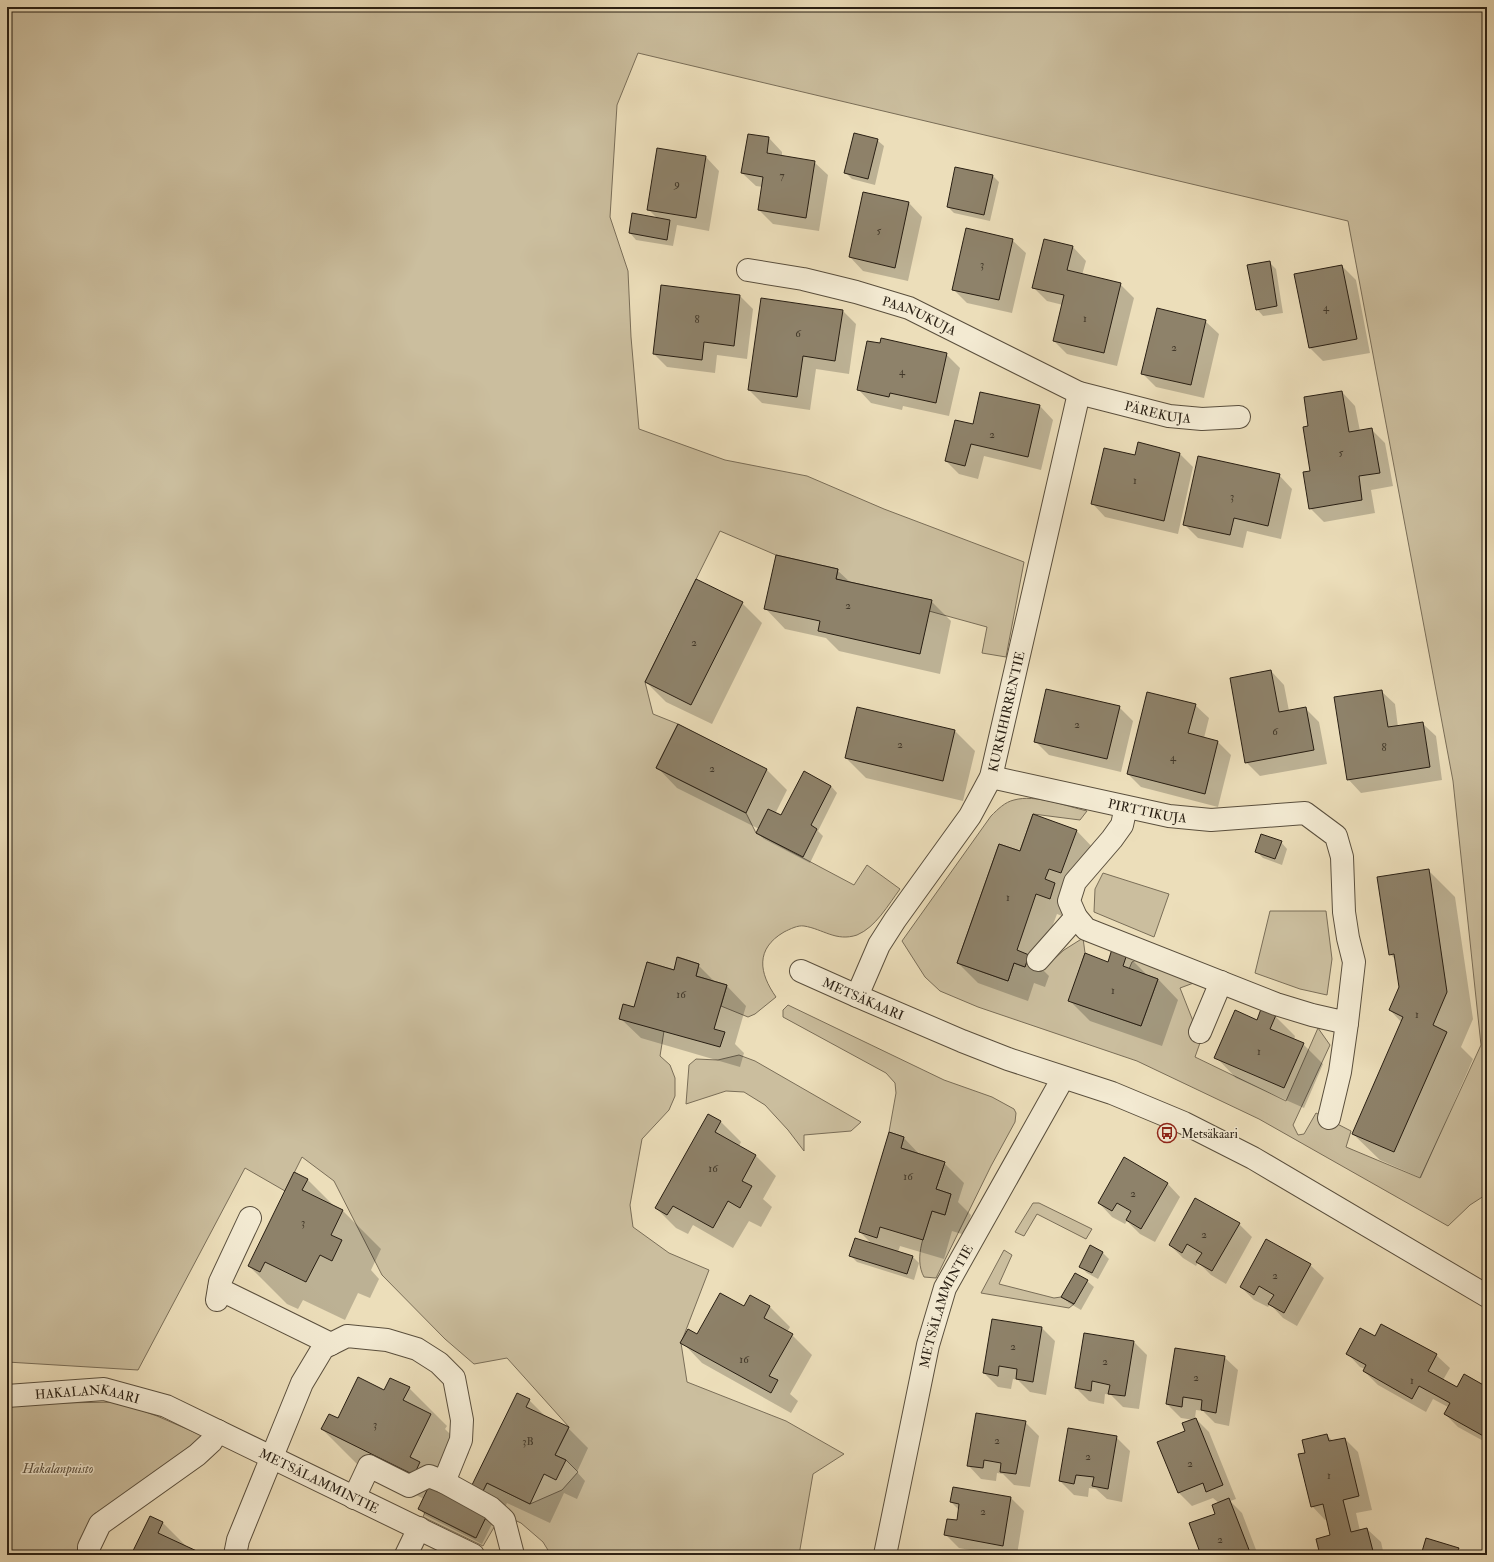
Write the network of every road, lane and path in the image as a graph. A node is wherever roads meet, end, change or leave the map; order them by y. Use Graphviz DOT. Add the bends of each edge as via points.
graph roads {
  1 [pos="748,270"];
  2 [pos="1079,393"];
  3 [pos="1239,417"];
  4 [pos="991,777"];
  5 [pos="1126,807"];
  6 [pos="1076,917"];
  7 [pos="1038,960"];
  8 [pos="801,970"];
  9 [pos="1221,982"];
  10 [pos="856,996"];
  11 [pos="1347,1023"];
  12 [pos="1200,1032"];
  13 [pos="1063,1078"];
  14 [pos="1329,1118"];
  15 [pos="250,1218"];
  16 [pos="1487,1296"];
  17 [pos="331,1344"];
  18 [pos="7,1396"];
  19 [pos="166,1406"];
  20 [pos="218,1431"];
  21 [pos="271,1457"];
  22 [pos="444,1482"];
  23 [pos="354,1498"];
  24 [pos="418,1528"];
  25 [pos="89,1555"];
  26 [pos="235,1555"];
  27 [pos="406,1555"];
  28 [pos="473,1555"];
  29 [pos="513,1555"];
  30 [pos="885,1555"];
  1 -- 2 [label="street, PAANUKUJA" via="804,279 909,308"];
  2 -- 3 [label="street, PÄREKUJA" via="1169,416 1202,419"];
  2 -- 4 [label="street, KURKIHIRRENTIE"];
  4 -- 5 [label="street, PIRTTIKUJA"];
  4 -- 10 [label="street, KURKIHIRRENTIE" via="970,816 879,945"];
  5 -- 6 [label="street" via="1122,825 1116,834 1075,882 1069,901"];
  5 -- 11 [label="street, PIRTTIKUJA" via="1169,816 1211,820 1305,813 1336,836 1342,857 1344,912 1354,962"];
  6 -- 7 [label="street"];
  6 -- 9 [label="street" via="1086,929"];
  8 -- 10 [label="street, METSÄKAARI"];
  9 -- 11 [label="street" via="1276,1004"];
  9 -- 12 [label="street"];
  10 -- 13 [label="street, METSÄKAARI" via="962,1041"];
  11 -- 14 [label="street" via="1340,1072"];
  13 -- 16 [label="street, METSÄKAARI" via="1112,1093 1184,1123 1253,1158"];
  13 -- 30 [label="street, METSÄLAMMINTIE" via="945,1288 928,1345"];
  15 -- 17 [label="street" via="220,1282 218,1294 284,1327"];
  17 -- 21 [label="street" via="323,1348 302,1383"];
  17 -- 22 [label="street" via="347,1336 387,1340 417,1349 439,1363 454,1378 462,1420 461,1440"];
  18 -- 19 [label="street, HAKALANKAARI" via="104,1389"];
  19 -- 20 [label="street, METSÄLAMMINTIE"];
  20 -- 21 [label="street, METSÄLAMMINTIE"];
  20 -- 25 [label="street" via="197,1455 100,1524 89,1547"];
  21 -- 23 [label="street, METSÄLAMMINTIE"];
  21 -- 26 [label="street" via="238,1540"];
  22 -- 23 [label="street" via="429,1476 409,1486 369,1466"];
  22 -- 29 [label="street" via="491,1508 504,1520"];
  23 -- 24 [label="street, METSÄLAMMINTIE"];
  24 -- 27 [label="street"];
  24 -- 28 [label="street, METSÄLAMMINTIE"];
}
